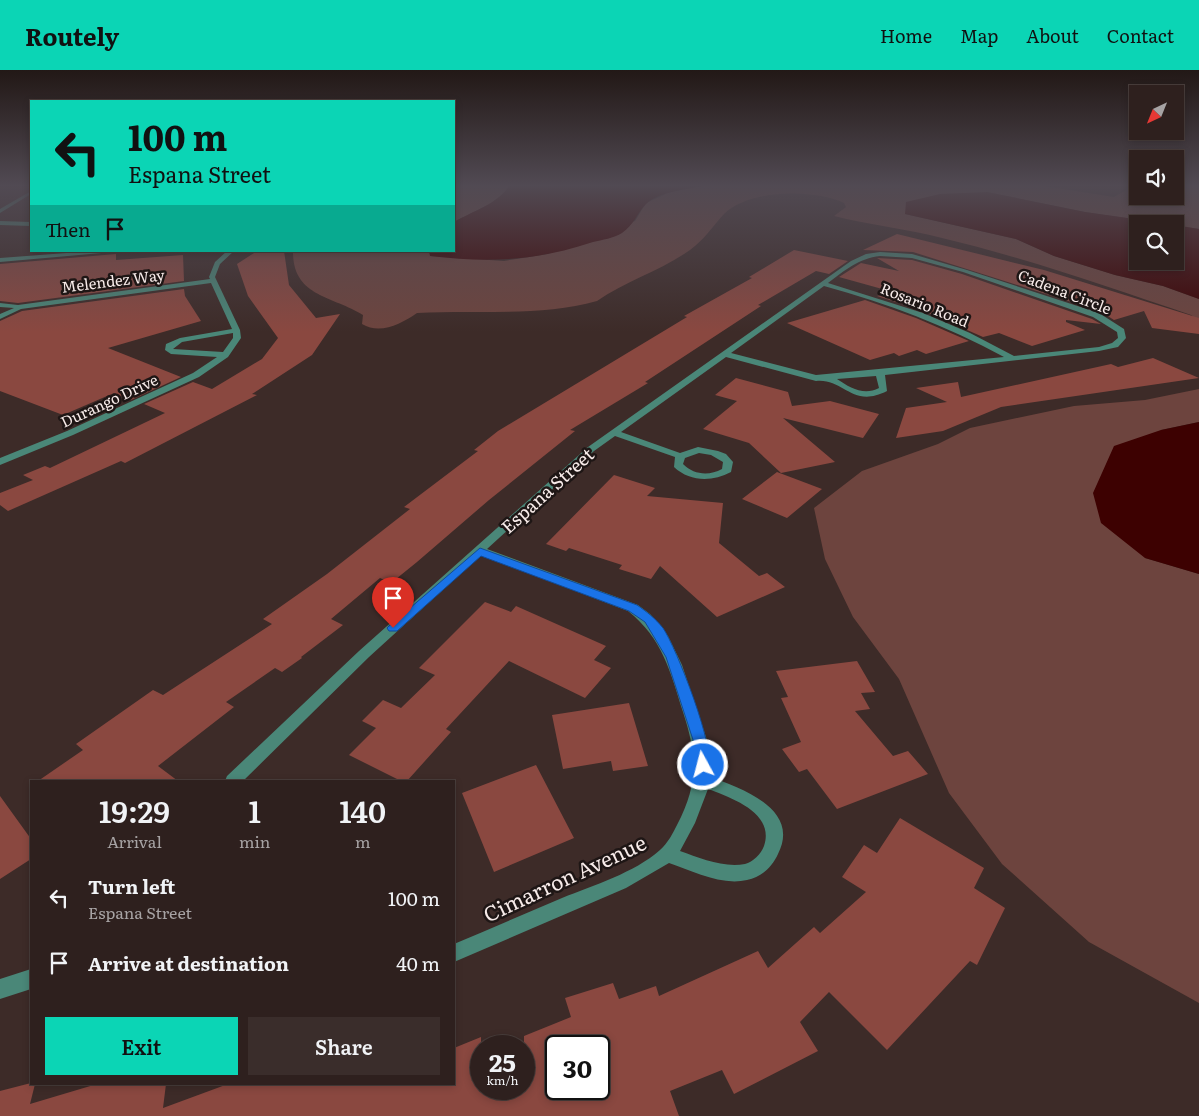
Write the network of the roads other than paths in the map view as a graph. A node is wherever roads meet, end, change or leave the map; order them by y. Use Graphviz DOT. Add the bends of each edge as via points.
graph roads {
  1 [pos="108,252"];
  2 [pos="230,252"];
  3 [pos="898,254"];
  4 [pos="0,260"];
  5 [pos="213,281"];
  6 [pos="824,284"];
  7 [pos="0,305"];
  8 [pos="18,307"];
  9 [pos="0,317"];
  10 [pos="236,330"];
  11 [pos="725,354"];
  12 [pos="225,355"];
  13 [pos="1012,358"];
  14 [pos="880,373"];
  15 [pos="829,377"];
  16 [pos="614,433"];
  17 [pos="680,456"];
  18 [pos="0,462"];
  19 [pos="480,552"];
  20 [pos="234,780"];
  21 [pos="703,781"];
  22 [pos="666,855"];
  23 [pos="455,953"];
  24 [pos="30,979"];
  25 [pos="0,990"];
  1 -- 4 [label="street"];
  2 -- 5 [label="street" via="217,263"];
  3 -- 6 [label="street, Espana Street" via="862,258"];
  3 -- 13 [label="street, Cadena Circle" via="1055,300 1104,319 1121,331 1122,338 1115,345 1099,349"];
  5 -- 8 [label="street, Melendez Way"];
  5 -- 10 [label="street"];
  6 -- 11 [label="street, Espana Street"];
  6 -- 13 [label="street, Rosario Road" via="919,315 962,332"];
  7 -- 8 [label="street, Melendez Way"];
  8 -- 9 [label="street, Melendez Way" via="16,311"];
  10 -- 12 [label="street, Durango Drive" via="238,338"];
  10 -- 12 [label="street, Durango Drive" via="180,340 169,346 169,350 174,352"];
  11 -- 15 [label="street, Cadena Circle" via="800,375"];
  11 -- 16 [label="street, Espana Street"];
  12 -- 18 [label="street, Durango Drive" via="196,375"];
  13 -- 14 [label="street, Cadena Circle"];
  14 -- 15 [label="street, Cadena Circle"];
  14 -- 15 [label="street, Cadena Circle" via="884,389 871,394 851,391"];
  16 -- 17 [label="street"];
  16 -- 19 [label="street, Espana Street" via="585,454"];
  19 -- 20 [label="street, Espana Street" via="364,654"];
  19 -- 21 [label="street, Cimarron Avenue" via="633,608 649,619 675,666 703,749"];
  21 -- 22 [label="street, Cimarron Avenue" via="678,841"];
  21 -- 22 [label="street, Cimarron Avenue" via="760,807 772,823 776,841 770,858 754,869 735,874"];
  22 -- 23 [label="street, Cimarron Avenue" via="594,893"];
  24 -- 25 [label="street"];
}
